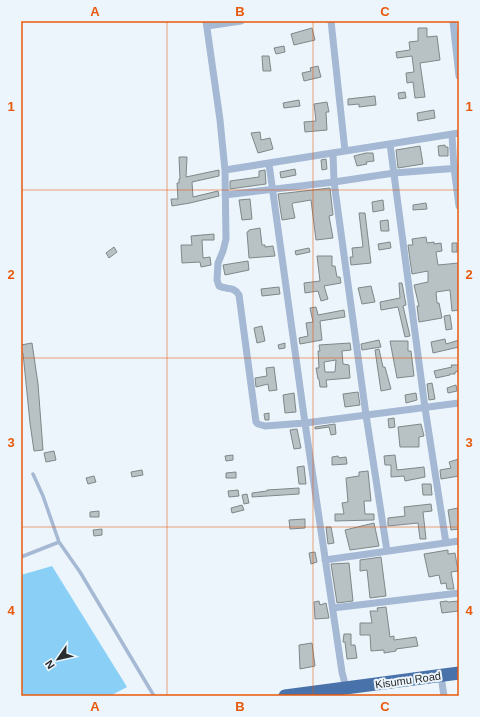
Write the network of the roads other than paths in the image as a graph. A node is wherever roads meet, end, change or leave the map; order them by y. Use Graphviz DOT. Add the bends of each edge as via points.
graph roads {
  1 [pos="241,21"];
  2 [pos="331,21"];
  3 [pos="453,21"];
  4 [pos="206,23"];
  5 [pos="459,76"];
  6 [pos="455,134"];
  7 [pos="390,144"];
  8 [pos="345,151"];
  9 [pos="333,153"];
  10 [pos="269,164"];
  11 [pos="456,168"];
  12 [pos="225,170"];
  13 [pos="394,173"];
  14 [pos="334,182"];
  15 [pos="272,190"];
  16 [pos="225,195"];
  17 [pos="459,206"];
  18 [pos="459,404"];
  19 [pos="425,408"];
  20 [pos="366,415"];
  21 [pos="305,423"];
  22 [pos="34,474"];
  23 [pos="459,541"];
  24 [pos="59,542"];
  25 [pos="446,542"];
  26 [pos="387,550"];
  27 [pos="21,557"];
  28 [pos="325,560"];
  29 [pos="459,593"];
  30 [pos="333,608"];
  31 [pos="459,673"];
  32 [pos="441,676"];
  33 [pos="346,688"];
  34 [pos="154,696"];
  35 [pos="285,696"];
  36 [pos="444,696"];
  1 -- 4 [label="street"];
  2 -- 8 [label="street"];
  3 -- 5 [label="street"];
  4 -- 12 [label="street"];
  6 -- 7 [label="street"];
  6 -- 11 [label="street"];
  7 -- 8 [label="street"];
  7 -- 13 [label="street"];
  8 -- 9 [label="street"];
  9 -- 10 [label="street"];
  9 -- 14 [label="street"];
  10 -- 12 [label="street"];
  10 -- 15 [label="street"];
  11 -- 13 [label="street"];
  11 -- 17 [label="street"];
  12 -- 16 [label="street"];
  13 -- 14 [label="street"];
  13 -- 19 [label="street"];
  14 -- 15 [label="street"];
  14 -- 20 [label="street"];
  15 -- 16 [label="street"];
  15 -- 21 [label="street"];
  16 -- 21 [label="street" via="226,239 218,262 217,280 219,286 225,289 232,288 239,295 256,422 265,426"];
  18 -- 19 [label="street"];
  19 -- 20 [label="street"];
  19 -- 25 [label="street"];
  20 -- 21 [label="street"];
  20 -- 26 [label="street"];
  21 -- 28 [label="street"];
  22 -- 24 [label="lane"];
  23 -- 25 [label="street"];
  24 -- 27 [label="lane"];
  24 -- 34 [label="lane" via="80,572"];
  25 -- 26 [label="street"];
  26 -- 28 [label="street"];
  28 -- 30 [label="street"];
  29 -- 30 [label="street"];
  30 -- 33 [label="street"];
  31 -- 32 [label="highway, Kisumu Road"];
  32 -- 33 [label="highway, Kisumu Road"];
  32 -- 36 [label="street"];
  33 -- 35 [label="highway, Kisumu Road"];
}
